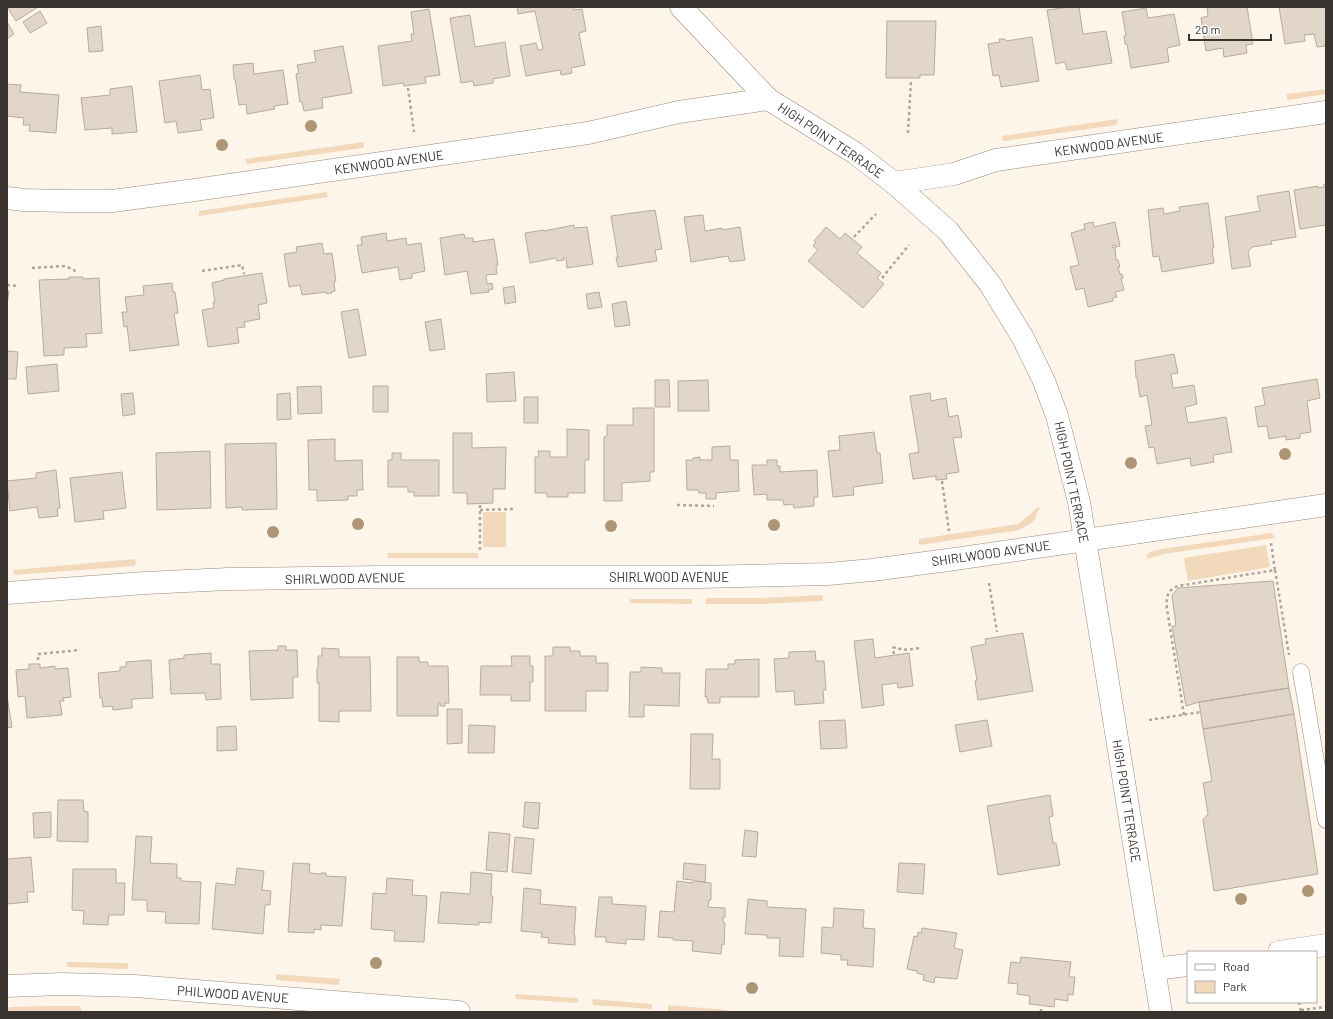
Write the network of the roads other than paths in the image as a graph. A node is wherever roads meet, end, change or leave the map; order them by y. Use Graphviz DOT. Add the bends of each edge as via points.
graph roads {
  1 [pos="682,7"];
  2 [pos="768,99"];
  3 [pos="1326,112"];
  4 [pos="894,183"];
  5 [pos="7,198"];
  6 [pos="1326,505"];
  7 [pos="1085,540"];
  8 [pos="7,594"];
  9 [pos="1301,672"];
  10 [pos="1326,820"];
  11 [pos="1326,945"];
  12 [pos="1286,951"];
  13 [pos="1187,965"];
  14 [pos="1154,969"];
  15 [pos="7,986"];
  16 [pos="459,1012"];
  17 [pos="1161,1012"];
  1 -- 2 [label="street, HIGH POINT TERRACE"];
  2 -- 4 [label="street, HIGH POINT TERRACE" via="855,153"];
  2 -- 5 [label="street, KENWOOD AVENUE" via="679,112 588,133 188,191 112,200"];
  3 -- 4 [label="street, KENWOOD AVENUE" via="996,160 954,174"];
  4 -- 7 [label="street, HIGH POINT TERRACE" via="953,237 990,284 1023,338 1058,416 1079,502"];
  6 -- 7 [label="street, SHIRLWOOD AVENUE"];
  7 -- 8 [label="street, SHIRLWOOD AVENUE" via="899,567 828,574 228,579"];
  7 -- 14 [label="street, HIGH POINT TERRACE"];
  9 -- 10 [label="lane"];
  11 -- 12 [label="street"];
  13 -- 14 [label="street"];
  14 -- 17 [label="street, HIGH POINT TERRACE"];
  15 -- 16 [label="street, PHILWOOD AVENUE" via="135,986"];
}
